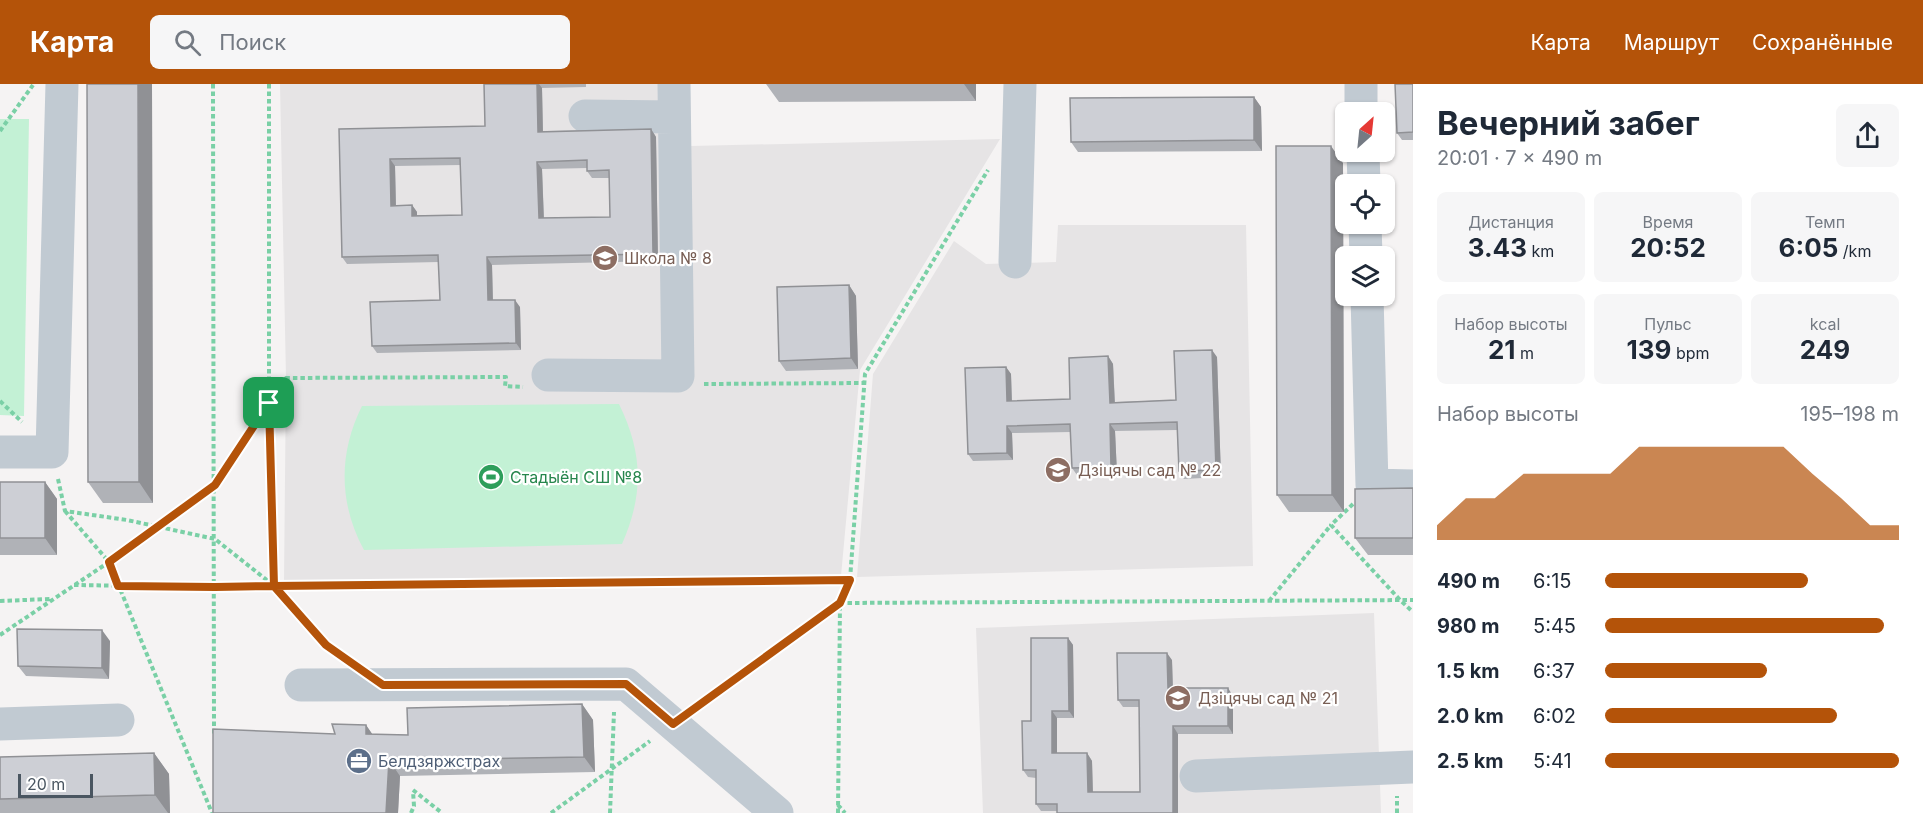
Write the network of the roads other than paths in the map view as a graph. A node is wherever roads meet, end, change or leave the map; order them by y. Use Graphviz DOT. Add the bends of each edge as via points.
graph roads {
  1 [pos="62,84"];
  2 [pos="674,84"];
  3 [pos="1020,84"];
  4 [pos="1360,84"];
  5 [pos="1361,102"];
  6 [pos="585,116"];
  7 [pos="673,117"];
  8 [pos="1015,262"];
  9 [pos="1367,306"];
  10 [pos="548,375"];
  11 [pos="0,452"];
  12 [pos="1413,486"];
  13 [pos="301,685"];
  14 [pos="118,720"];
  15 [pos="0,724"];
  16 [pos="1413,767"];
  17 [pos="1196,776"];
  18 [pos="777,813"];
  1 -- 11 [label="lane" via="52,452"];
  2 -- 7 [label="lane"];
  3 -- 8 [label="lane"];
  4 -- 5 [label="lane"];
  6 -- 7 [label="lane"];
  7 -- 10 [label="lane" via="678,376"];
  9 -- 12 [label="lane" via="1372,485"];
  13 -- 18 [label="lane" via="626,684"];
  14 -- 15 [label="lane"];
  16 -- 17 [label="lane"];
}
